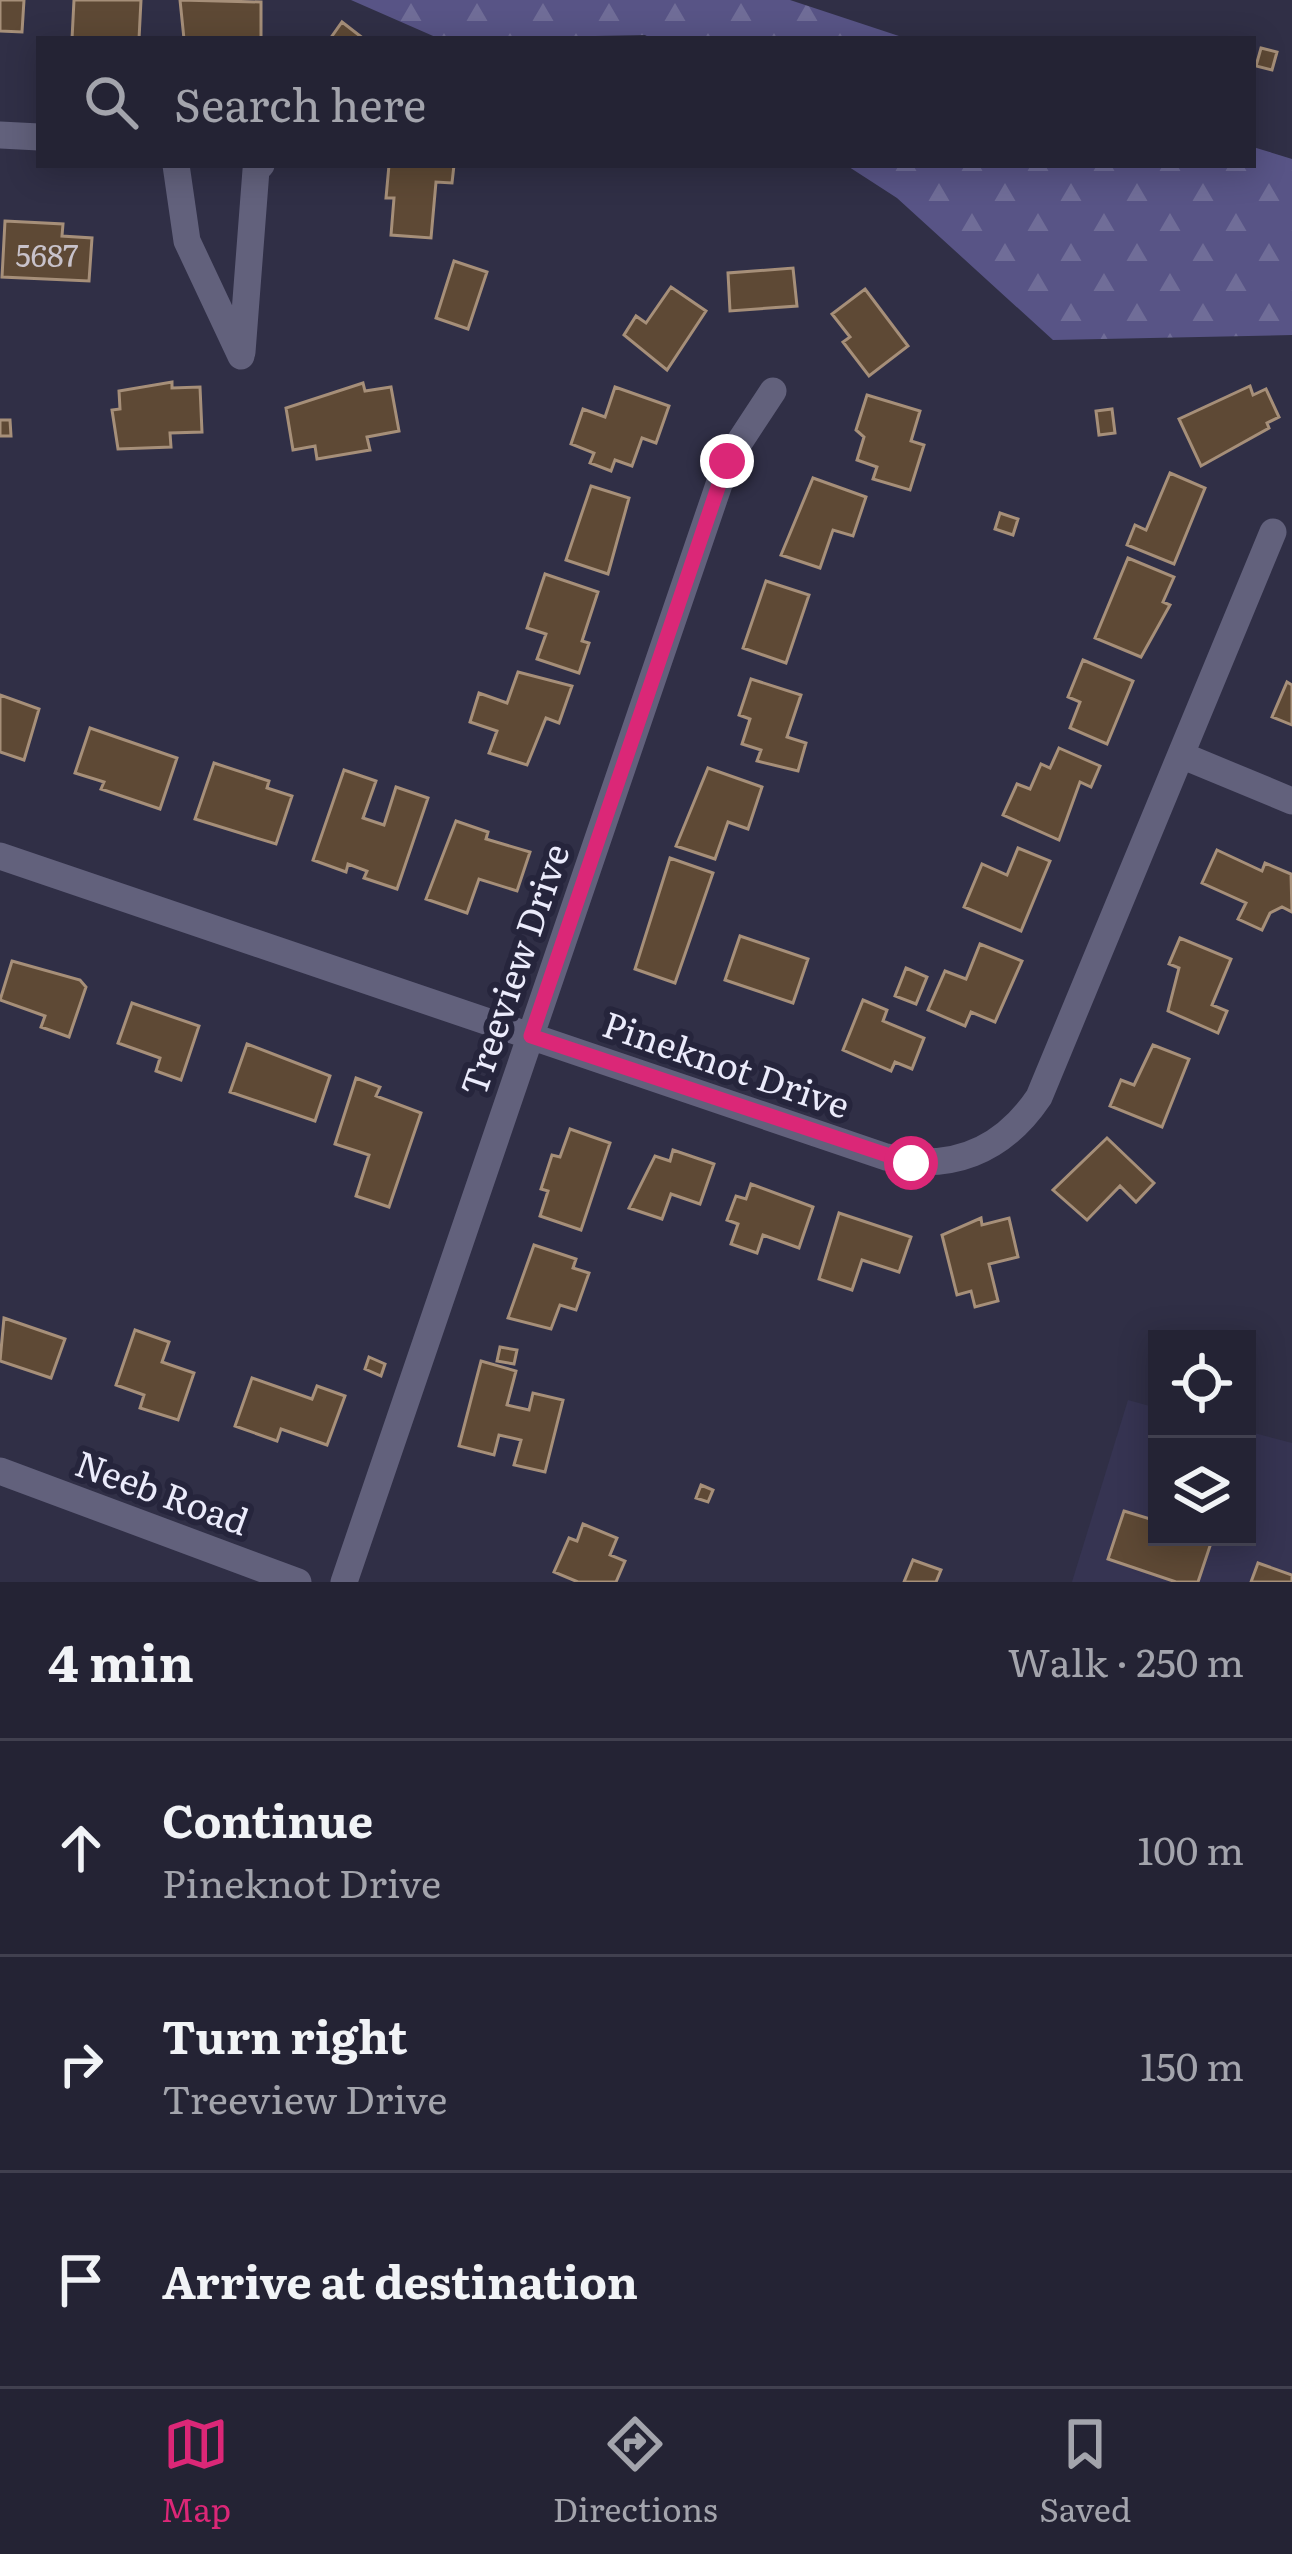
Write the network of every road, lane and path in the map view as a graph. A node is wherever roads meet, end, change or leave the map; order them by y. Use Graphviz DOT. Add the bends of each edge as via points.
graph roads {
  1 [pos="0,135"];
  2 [pos="36,137"];
  3 [pos="176,168"];
  4 [pos="258,168"];
  5 [pos="773,391"];
  6 [pos="1274,532"];
  7 [pos="1181,755"];
  8 [pos="1292,801"];
  9 [pos="0,856"];
  10 [pos="531,1036"];
  11 [pos="0,1471"];
  12 [pos="298,1582"];
  13 [pos="344,1582"];
  1 -- 2 [label="street"];
  3 -- 4 [label="street" via="187,241 242,356"];
  5 -- 10 [label="street, Treeview Drive" via="727,461"];
  6 -- 7 [label="street, Pineknot Drive"];
  7 -- 8 [label="street"];
  7 -- 10 [label="street, Pineknot Drive" via="1039,1097 985,1150 936,1164 886,1157"];
  9 -- 10 [label="street, Pineknot Drive"];
  10 -- 13 [label="street, Treeview Drive"];
  11 -- 12 [label="street, Neeb Road"];
}
